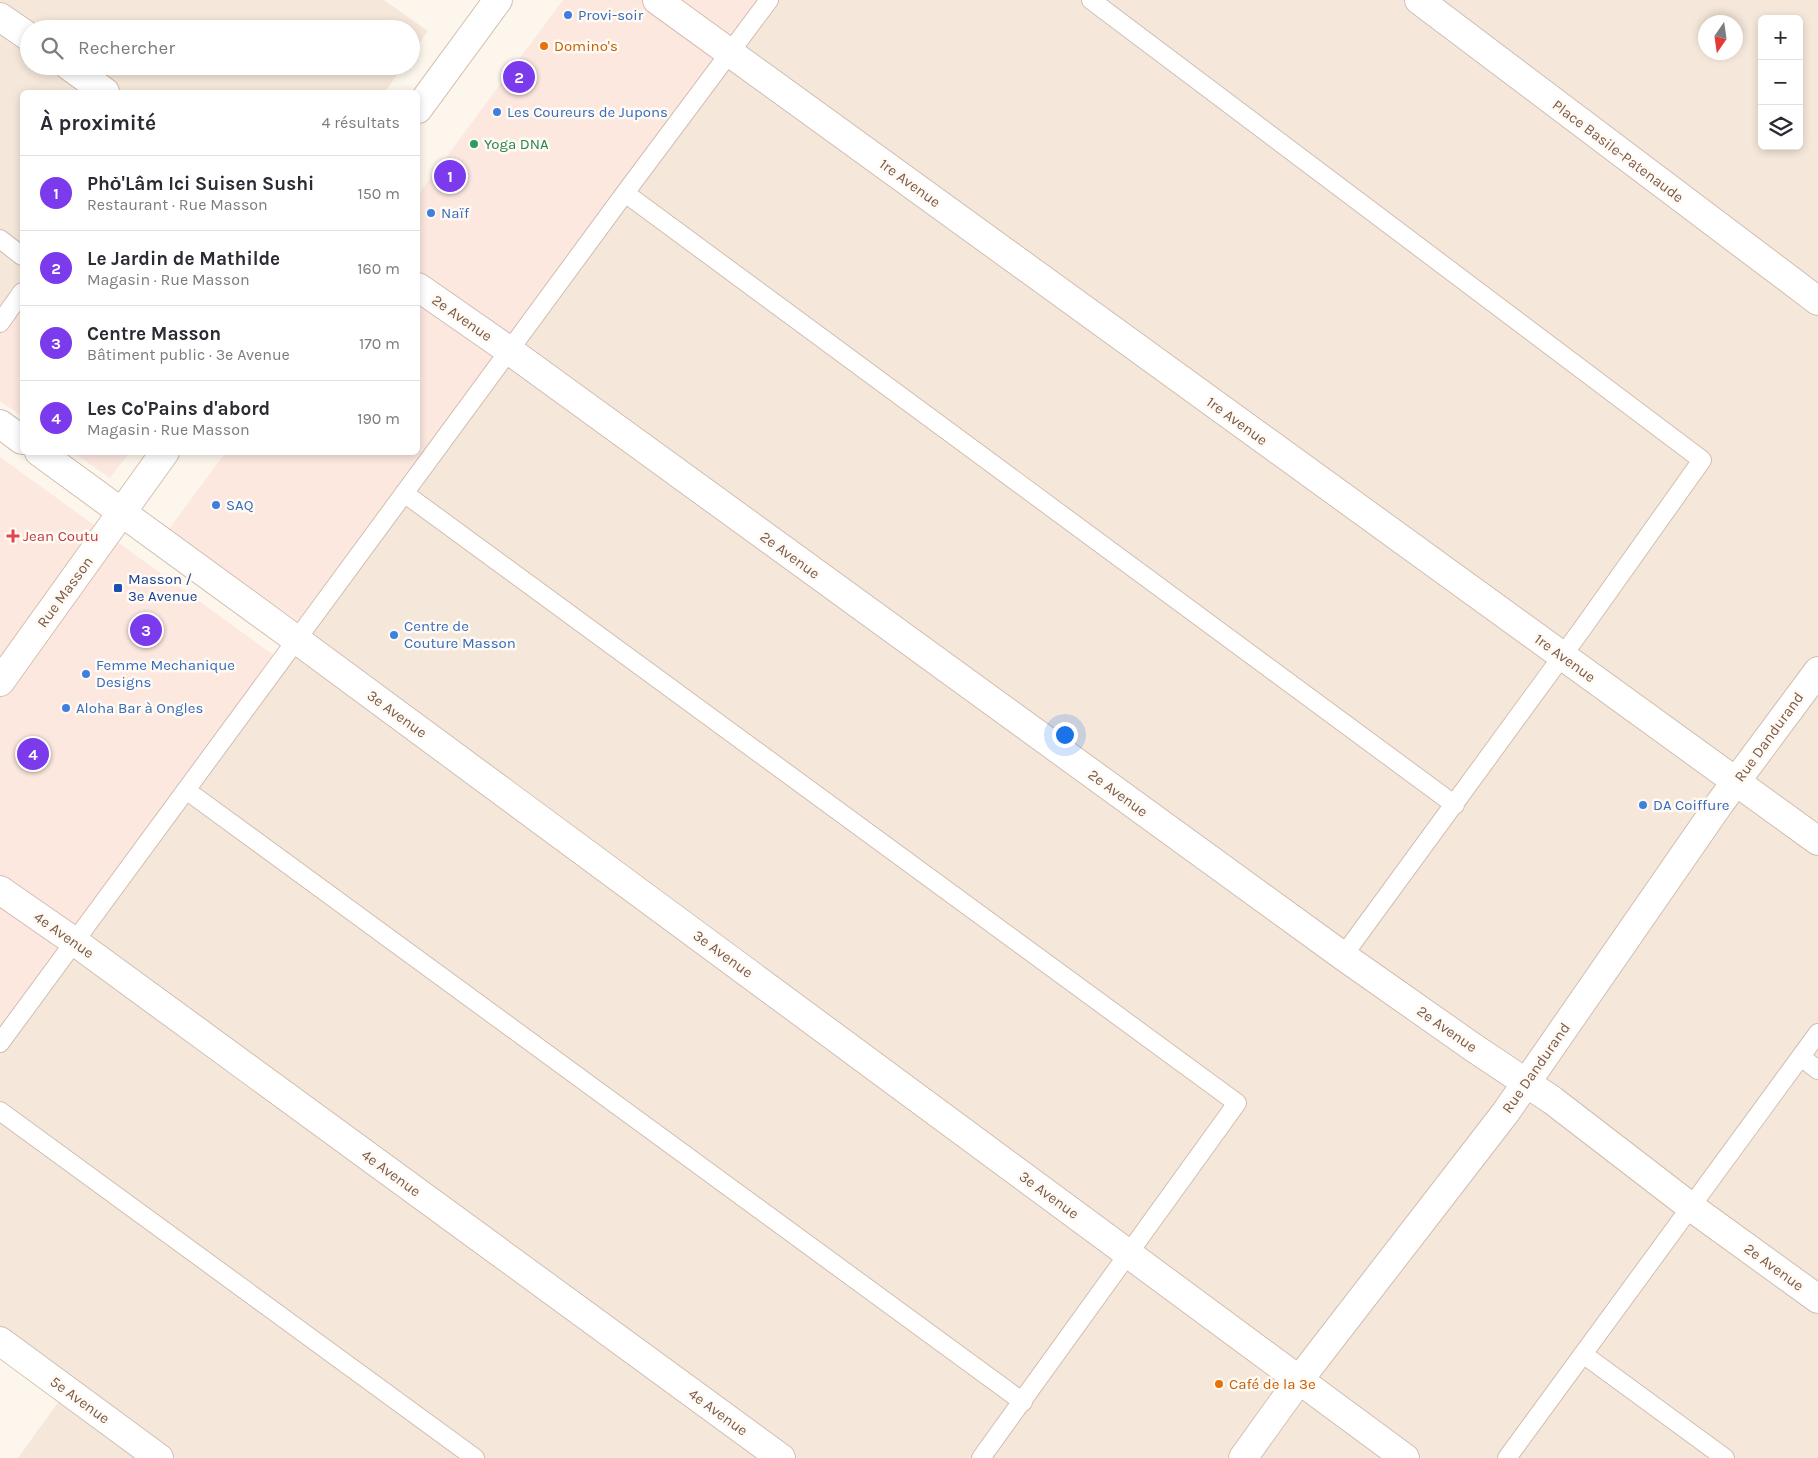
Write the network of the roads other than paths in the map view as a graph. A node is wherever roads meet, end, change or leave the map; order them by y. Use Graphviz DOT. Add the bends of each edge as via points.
graph roads {
  1 [pos="498,0"];
  2 [pos="657,0"];
  3 [pos="769,0"];
  4 [pos="1091,0"];
  5 [pos="1419,0"];
  6 [pos="0,17"];
  7 [pos="20,31"];
  8 [pos="730,52"];
  9 [pos="81,75"];
  10 [pos="102,90"];
  11 [pos="420,106"];
  12 [pos="625,193"];
  13 [pos="0,239"];
  14 [pos="20,254"];
  15 [pos="420,288"];
  16 [pos="20,295"];
  17 [pos="1818,301"];
  18 [pos="0,323"];
  19 [pos="510,351"];
  20 [pos="0,424"];
  21 [pos="20,439"];
  22 [pos="43,455"];
  23 [pos="163,455"];
  24 [pos="404,493"];
  25 [pos="121,513"];
  26 [pos="297,640"];
  27 [pos="1562,657"];
  28 [pos="1818,671"];
  29 [pos="0,682"];
  30 [pos="1736,782"];
  31 [pos="186,790"];
  32 [pos="1456,805"];
  33 [pos="1818,841"];
  34 [pos="0,890"];
  35 [pos="74,942"];
  36 [pos="1344,956"];
  37 [pos="1818,1033"];
  38 [pos="0,1043"];
  39 [pos="1801,1057"];
  40 [pos="1818,1070"];
  41 [pos="1526,1083"];
  42 [pos="0,1111"];
  43 [pos="1691,1207"];
  44 [pos="1128,1253"];
  45 [pos="1818,1299"];
  46 [pos="0,1341"];
  47 [pos="1583,1354"];
  48 [pos="1300,1380"];
  49 [pos="1023,1402"];
  50 [pos="160,1458"];
  51 [pos="475,1458"];
  52 [pos="781,1458"];
  53 [pos="981,1458"];
  54 [pos="1243,1458"];
  55 [pos="1405,1458"];
  56 [pos="1507,1458"];
  57 [pos="1725,1458"];
  1 -- 11 [label="street"];
  2 -- 8 [label="street, 1re Avenue"];
  3 -- 8 [label="lane"];
  4 -- 27 [label="lane" via="1702,460"];
  5 -- 17 [label="street, Place Basile-Patenaude"];
  6 -- 7 [label="street"];
  8 -- 12 [label="lane"];
  8 -- 27 [label="street, 1re Avenue"];
  9 -- 10 [label="street"];
  12 -- 19 [label="lane"];
  12 -- 32 [label="lane"];
  13 -- 14 [label="lane"];
  15 -- 19 [label="street, 2e Avenue"];
  16 -- 18 [label="lane"];
  19 -- 24 [label="lane"];
  19 -- 36 [label="street, 2e Avenue"];
  20 -- 21 [label="street"];
  22 -- 25 [label="street, 3e Avenue"];
  23 -- 25 [label="street, Rue Masson"];
  24 -- 26 [label="lane"];
  24 -- 44 [label="lane" via="1237,1103"];
  25 -- 26 [label="street, 3e Avenue"];
  25 -- 29 [label="street, Rue Masson"];
  26 -- 31 [label="lane"];
  26 -- 44 [label="street, 3e Avenue"];
  27 -- 30 [label="street, 1re Avenue"];
  27 -- 32 [label="lane"];
  28 -- 30 [label="street, Rue Dandurand"];
  30 -- 33 [label="street, 1re Avenue"];
  30 -- 41 [label="street, Rue Dandurand"];
  31 -- 35 [label="lane"];
  31 -- 49 [label="lane"];
  32 -- 36 [label="lane"];
  34 -- 35 [label="street, 4e Avenue"];
  35 -- 38 [label="lane"];
  35 -- 52 [label="street, 4e Avenue"];
  36 -- 41 [label="street, 2e Avenue"];
  37 -- 39 [label="lane"];
  39 -- 40 [label="lane"];
  39 -- 43 [label="lane"];
  41 -- 43 [label="street, 2e Avenue"];
  41 -- 48 [label="street, Rue Dandurand"];
  42 -- 51 [label="lane"];
  43 -- 45 [label="street, 2e Avenue"];
  43 -- 47 [label="lane"];
  44 -- 48 [label="street, 3e Avenue"];
  44 -- 49 [label="lane"];
  46 -- 50 [label="street, 5e Avenue"];
  47 -- 56 [label="lane"];
  47 -- 57 [label="lane"];
  48 -- 54 [label="street, Rue Dandurand"];
  48 -- 55 [label="street, 3e Avenue"];
  49 -- 53 [label="lane"];
}
